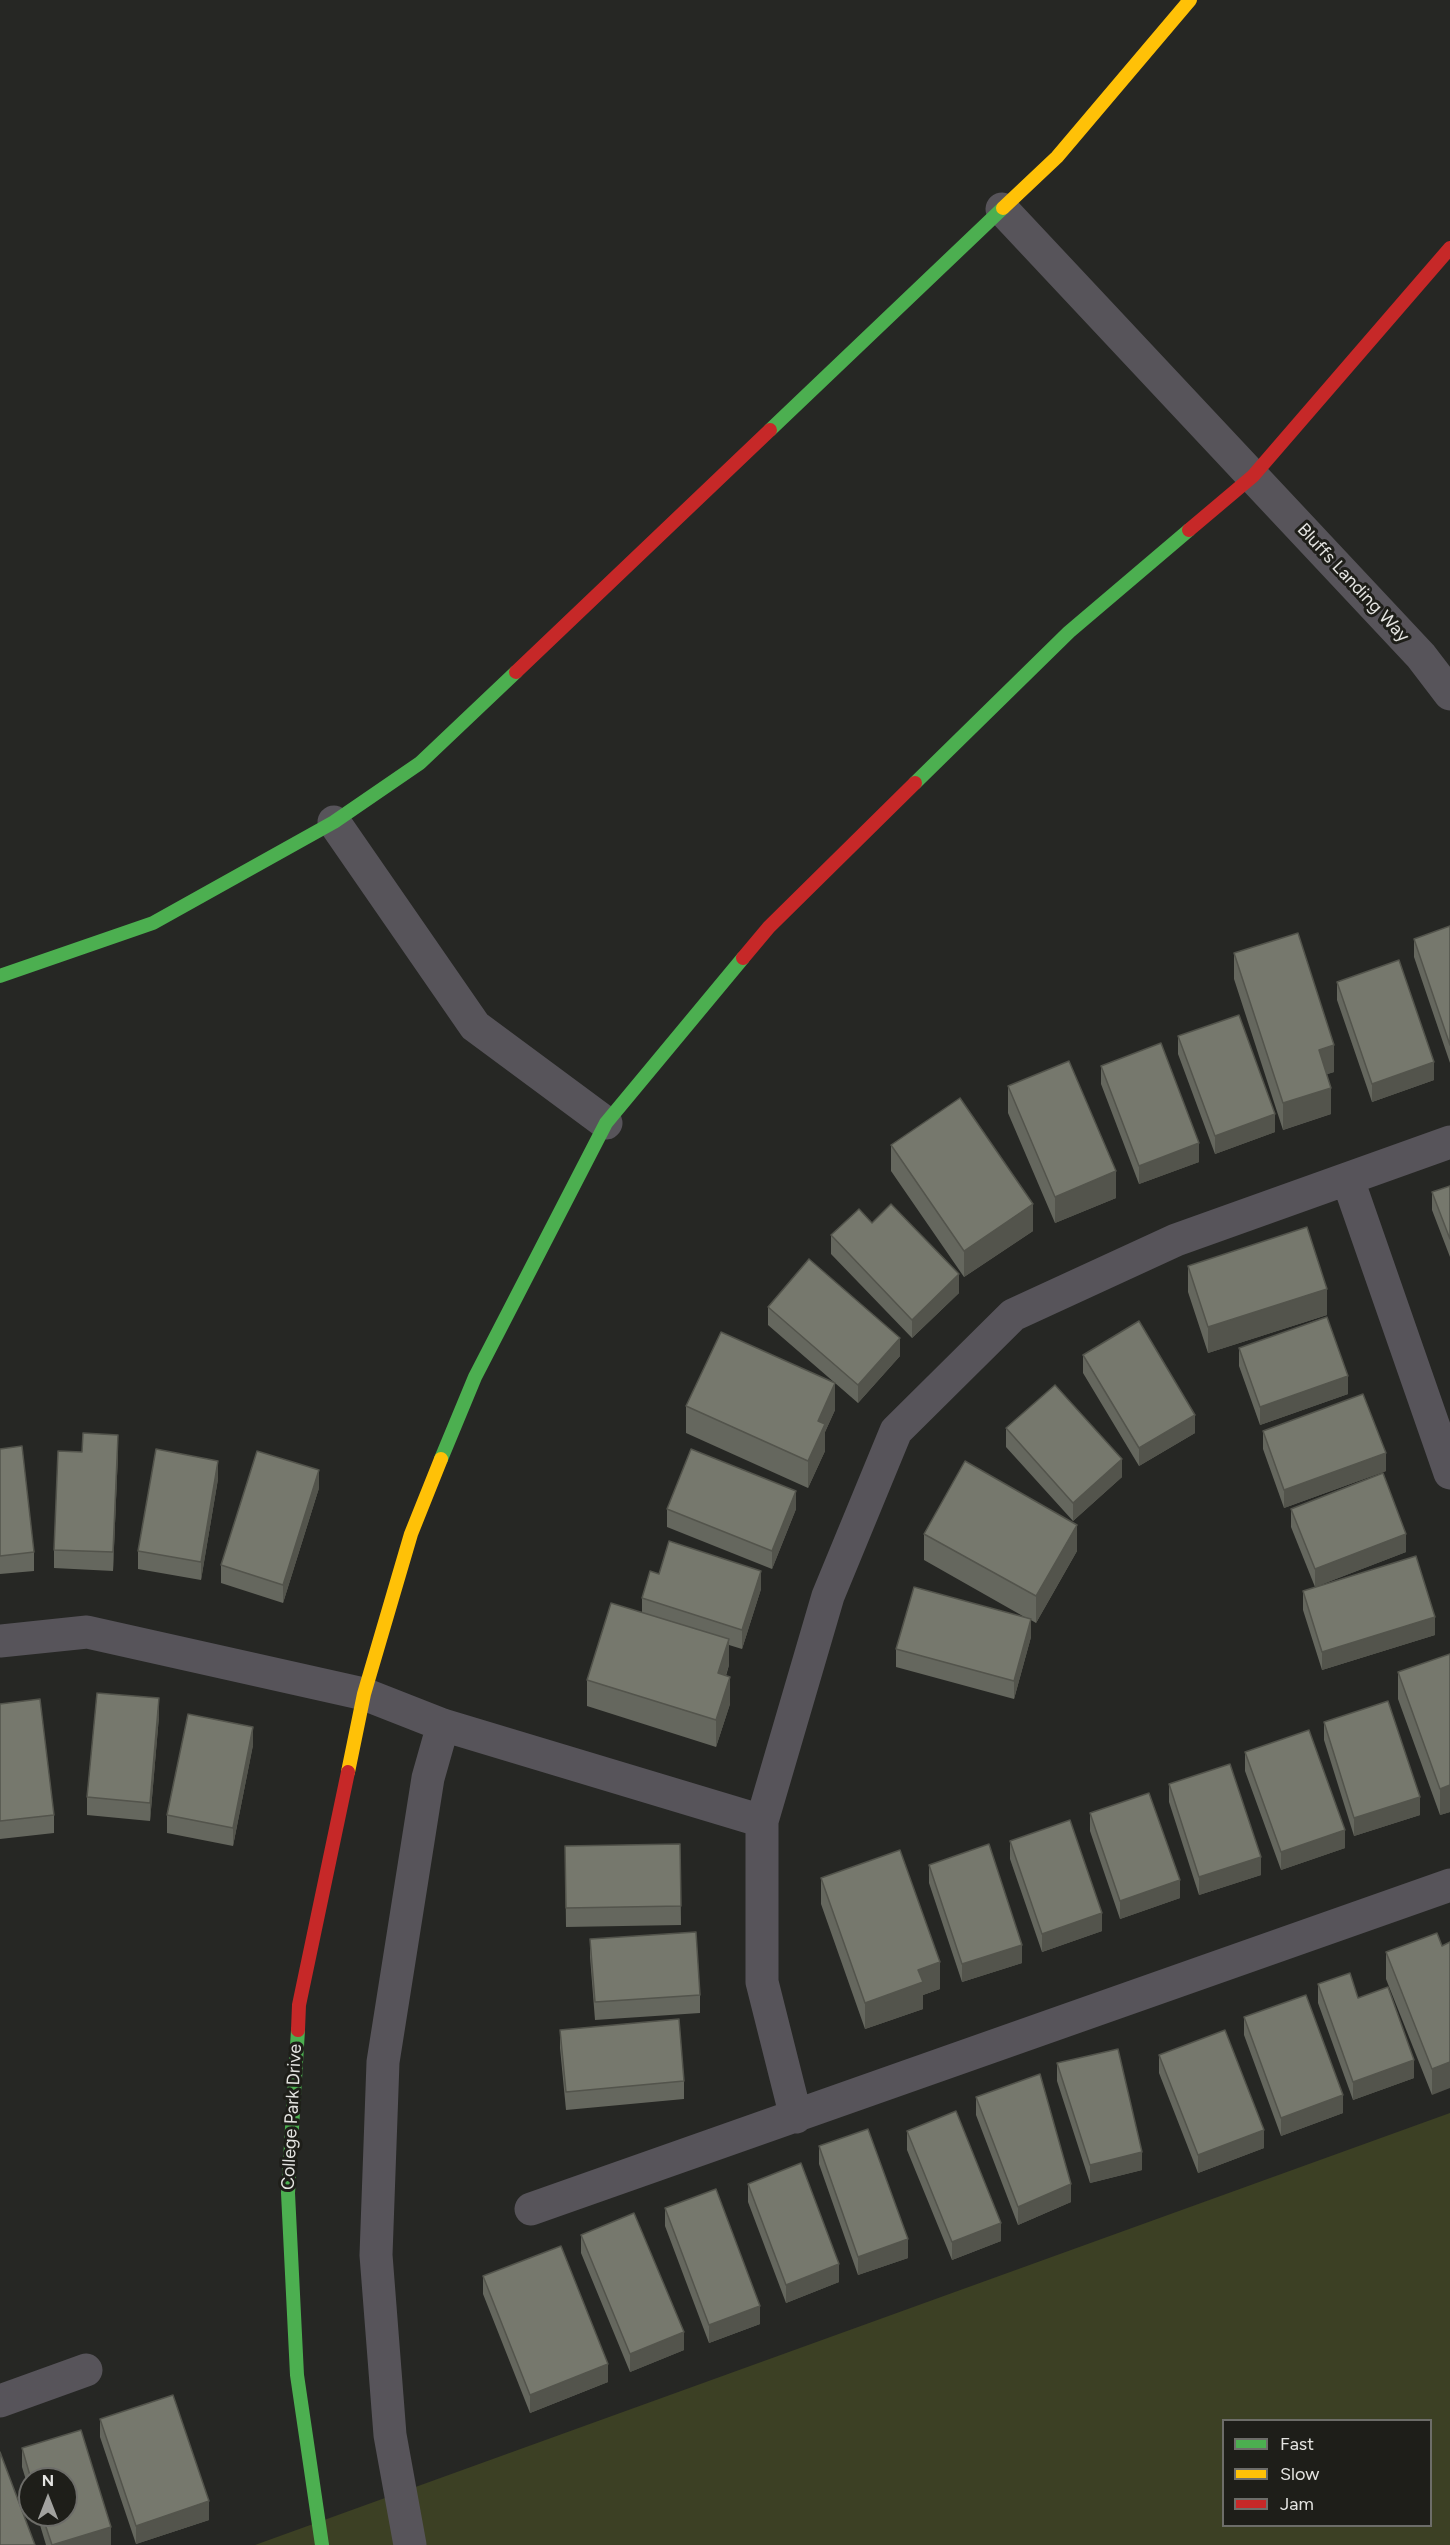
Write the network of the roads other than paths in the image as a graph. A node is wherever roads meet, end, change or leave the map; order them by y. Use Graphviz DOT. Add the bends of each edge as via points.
graph roads {
  1 [pos="1190,0"];
  2 [pos="1002,208"];
  3 [pos="1450,248"];
  4 [pos="1252,476"];
  5 [pos="1450,694"];
  6 [pos="334,822"];
  7 [pos="0,976"];
  8 [pos="606,1123"];
  9 [pos="1450,1142"];
  10 [pos="1348,1180"];
  11 [pos="1450,1473"];
  12 [pos="0,1641"];
  13 [pos="364,1694"];
  14 [pos="443,1725"];
  15 [pos="762,1821"];
  16 [pos="1450,1885"];
  17 [pos="796,2118"];
  18 [pos="531,2210"];
  19 [pos="86,2370"];
  20 [pos="0,2401"];
  21 [pos="322,2545"];
  22 [pos="410,2545"];
  1 -- 2 [label="street" via="1057,157"];
  2 -- 4 [label="street, Bluffs Landing Way"];
  2 -- 6 [label="street" via="420,763"];
  3 -- 4 [label="street, College Park Drive"];
  4 -- 5 [label="street, Bluffs Landing Way" via="1421,657"];
  4 -- 8 [label="street, College Park Drive" via="1069,632 769,927"];
  6 -- 7 [label="street" via="153,923"];
  6 -- 8 [label="street" via="475,1026"];
  8 -- 13 [label="street, College Park Drive" via="475,1377 411,1534"];
  9 -- 10 [label="street"];
  10 -- 11 [label="street"];
  10 -- 15 [label="street" via="1176,1240 1013,1315 896,1431 828,1596"];
  12 -- 13 [label="street" via="87,1632"];
  13 -- 14 [label="street"];
  13 -- 21 [label="street, College Park Drive" via="298,2005 288,2193 297,2375"];
  14 -- 15 [label="street"];
  14 -- 22 [label="street" via="428,1778 382,2074 376,2255 390,2435"];
  15 -- 17 [label="street" via="762,1982"];
  16 -- 17 [label="street"];
  17 -- 18 [label="street"];
  19 -- 20 [label="street"];
}
